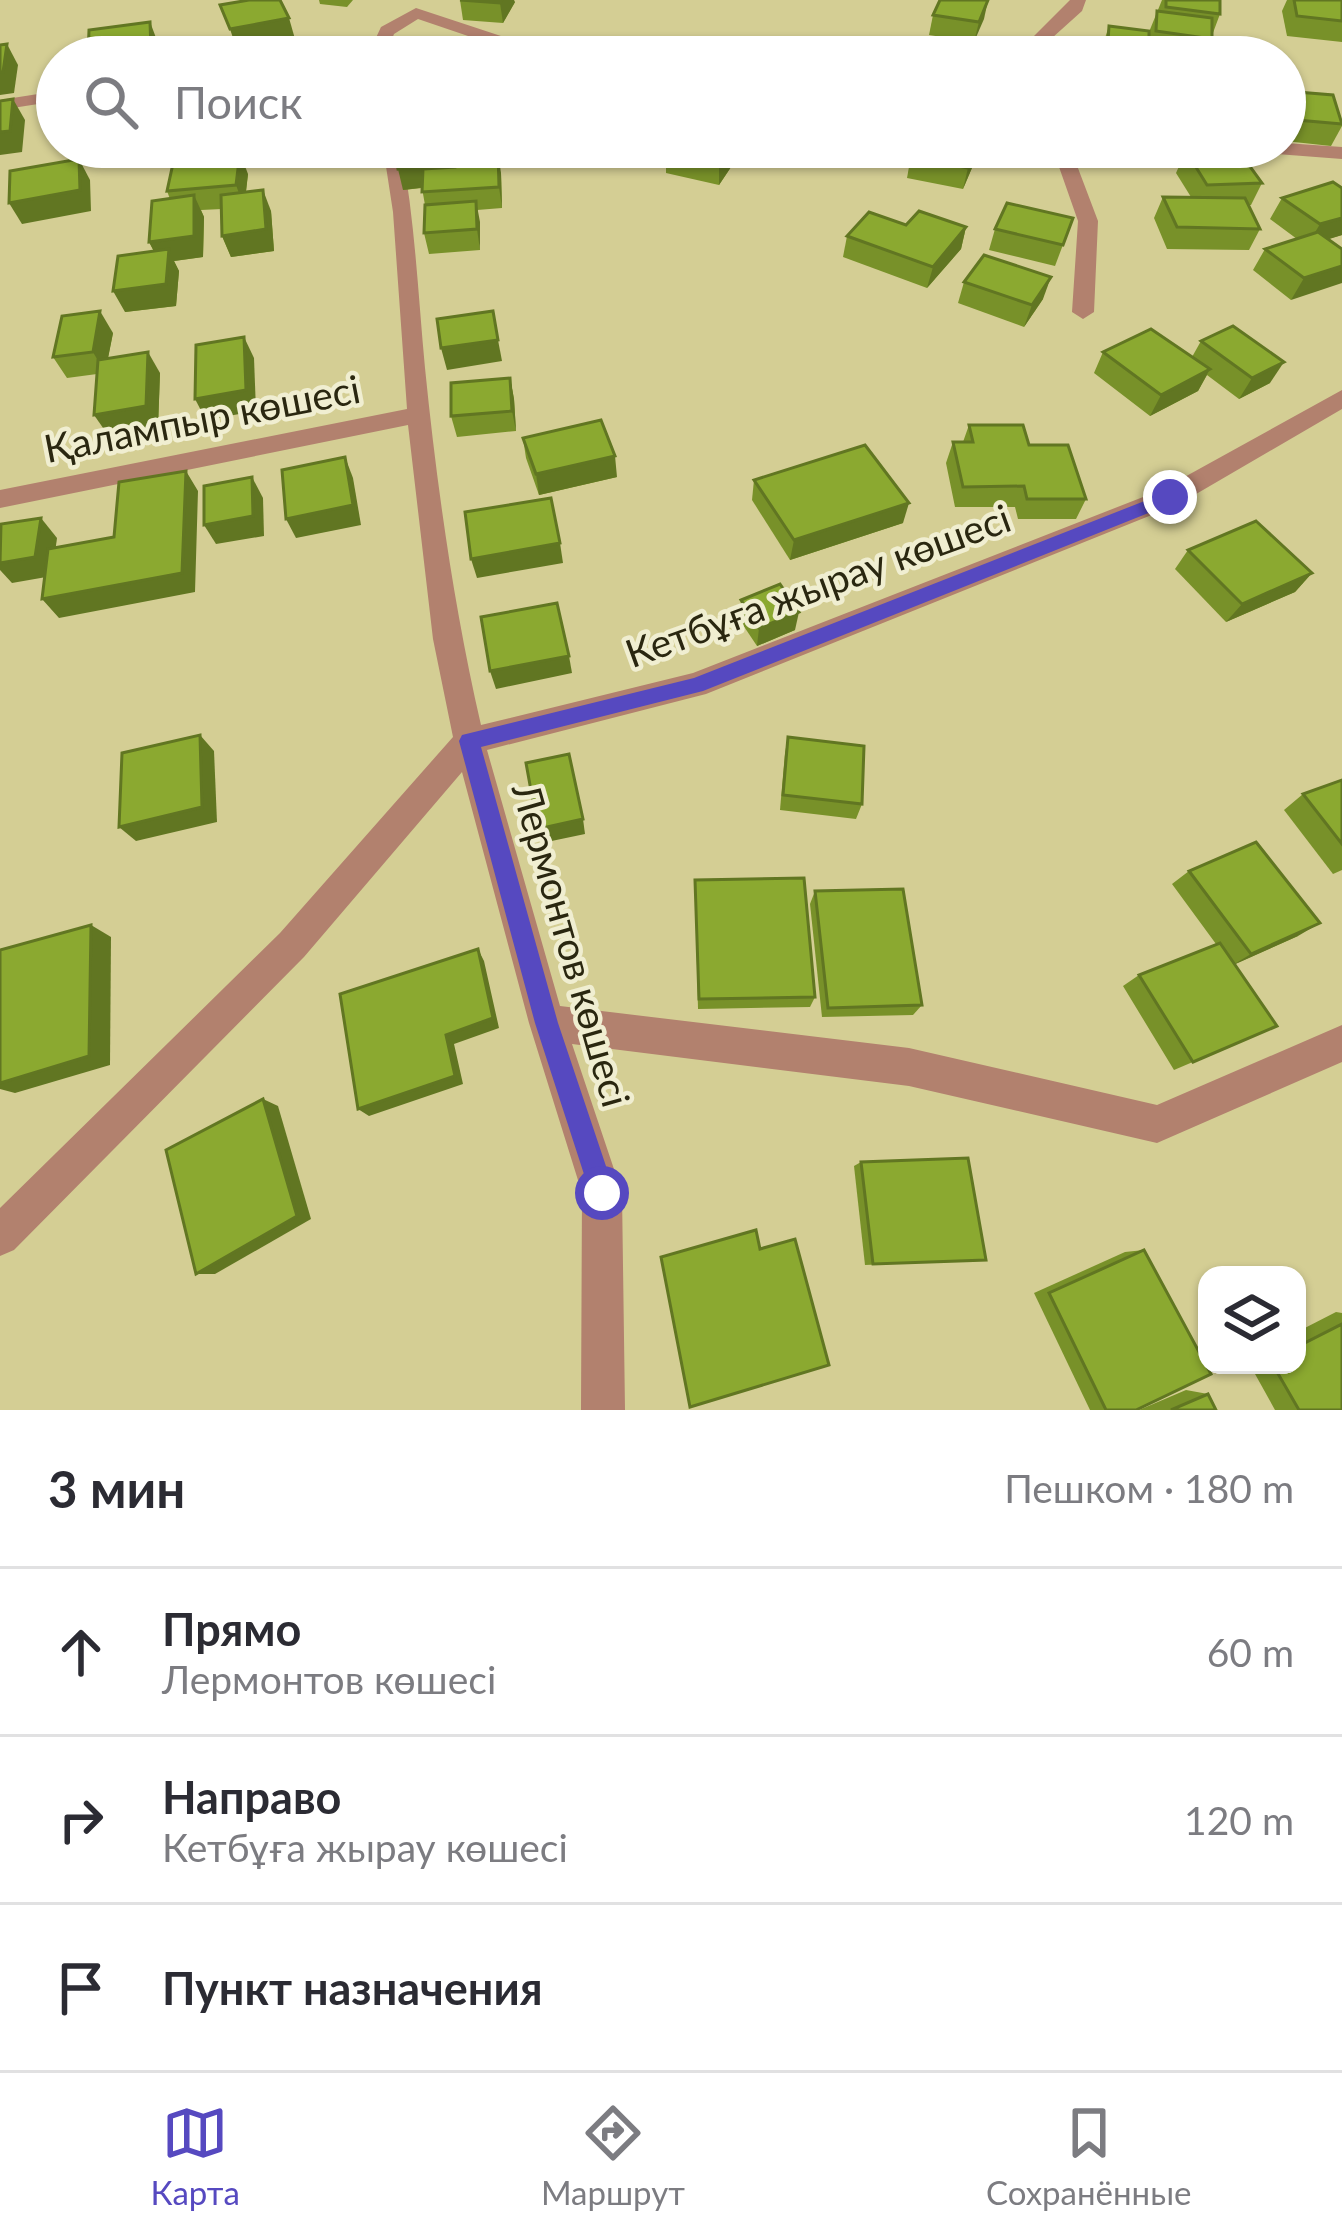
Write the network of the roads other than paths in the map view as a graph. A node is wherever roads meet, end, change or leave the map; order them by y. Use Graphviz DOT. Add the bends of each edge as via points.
graph roads {
  1 [pos="432,0"];
  2 [pos="1078,0"];
  3 [pos="416,13"];
  4 [pos="385,36"];
  5 [pos="484,36"];
  6 [pos="1045,36"];
  7 [pos="36,99"];
  8 [pos="0,105"];
  9 [pos="1306,150"];
  10 [pos="1342,153"];
  11 [pos="396,168"];
  12 [pos="1069,168"];
  13 [pos="1083,312"];
  14 [pos="1342,398"];
  15 [pos="419,415"];
  16 [pos="0,499"];
  17 [pos="469,741"];
  18 [pos="547,1023"];
  19 [pos="1342,1043"];
  20 [pos="0,1236"];
  21 [pos="603,1410"];
  1 -- 3 [label="street"];
  2 -- 6 [label="street"];
  3 -- 4 [label="street"];
  3 -- 5 [label="street"];
  7 -- 8 [label="street"];
  9 -- 10 [label="street"];
  11 -- 15 [label="street, Лермонтов көшесі"];
  12 -- 13 [label="street" via="1088,221"];
  14 -- 17 [label="street, Кетбұға жырау көшесі" via="1170,497 718,677"];
  15 -- 16 [label="street, Қалампыр көшесі"];
  15 -- 17 [label="street, Лермонтов көшесі" via="447,639"];
  17 -- 18 [label="street, Лермонтов көшесі"];
  17 -- 20 [label="street" via="292,945"];
  18 -- 19 [label="street" via="909,1067 1157,1124"];
  18 -- 21 [label="street, Лермонтов көшесі" via="602,1193"];
}
